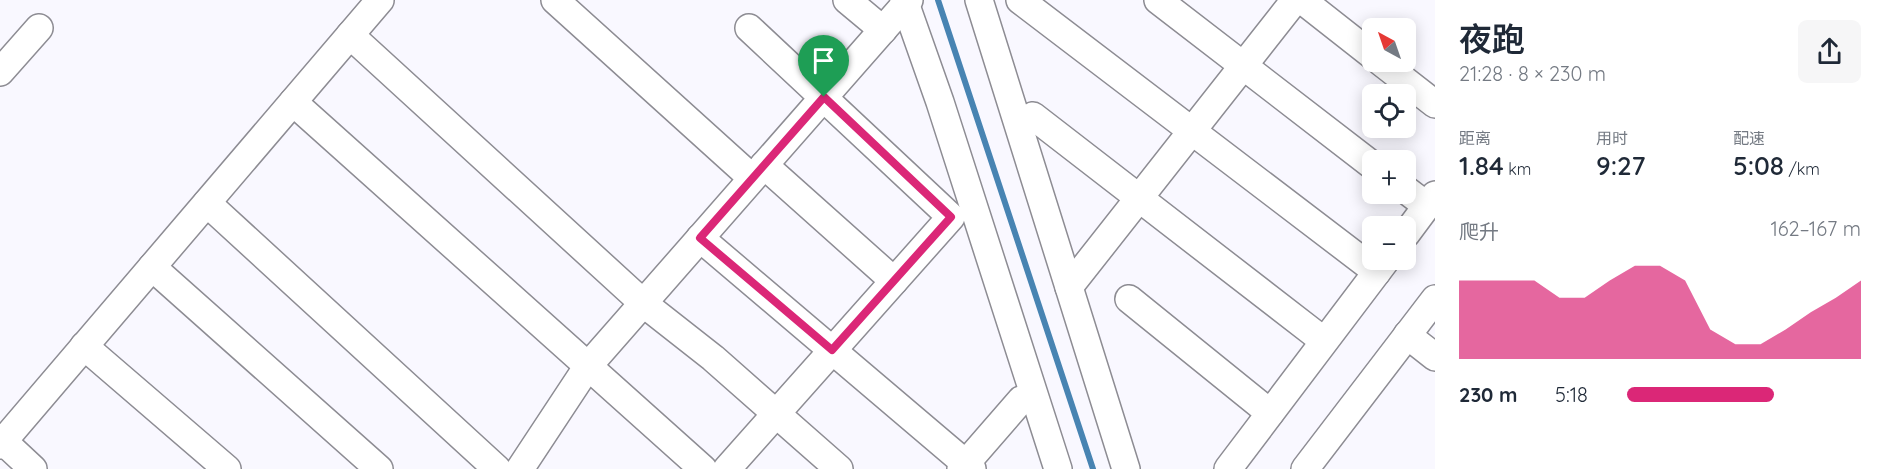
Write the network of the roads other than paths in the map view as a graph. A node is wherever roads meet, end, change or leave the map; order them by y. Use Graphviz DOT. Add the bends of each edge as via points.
graph roads {
  1 [pos="380,0"];
  2 [pos="555,0"];
  3 [pos="847,0"];
  4 [pos="979,0"];
  5 [pos="1020,0"];
  6 [pos="1158,0"];
  7 [pos="1295,0"];
  8 [pos="1302,0"];
  9 [pos="906,1"];
  10 [pos="39,28"];
  11 [pos="749,28"];
  12 [pos="883,30"];
  13 [pos="351,35"];
  14 [pos="1362,47"];
  15 [pos="1244,65"];
  16 [pos="0,72"];
  17 [pos="1394,72"];
  18 [pos="824,97"];
  19 [pos="293,102"];
  20 [pos="1435,104"];
  21 [pos="1033,116"];
  22 [pos="1192,131"];
  23 [pos="1362,157"];
  24 [pos="758,172"];
  25 [pos="1422,197"];
  26 [pos="1139,198"];
  27 [pos="207,203"];
  28 [pos="1414,216"];
  29 [pos="700,238"];
  30 [pos="1362,252"];
  31 [pos="152,267"];
  32 [pos="1379,270"];
  33 [pos="894,281"];
  34 [pos="1069,287"];
  35 [pos="1129,299"];
  36 [pos="1435,299"];
  37 [pos="643,303"];
  38 [pos="1407,335"];
  39 [pos="1324,341"];
  40 [pos="84,346"];
  41 [pos="832,350"];
  42 [pos="1435,357"];
  43 [pos="588,366"];
  44 [pos="1021,400"];
  45 [pos="776,413"];
  46 [pos="1270,413"];
  47 [pos="2,443"];
  48 [pos="1315,465"];
  49 [pos="966,467"];
  50 [pos="33,469"];
  51 [pos="227,469"];
  52 [pos="379,469"];
  53 [pos="497,469"];
  54 [pos="520,469"];
  55 [pos="703,469"];
  56 [pos="727,469"];
  57 [pos="839,469"];
  58 [pos="1058,469"];
  59 [pos="1126,469"];
  60 [pos="1228,469"];
  1 -- 13 [label="street"];
  2 -- 24 [label="street"];
  3 -- 12 [label="street"];
  4 -- 34 [label="street"];
  5 -- 22 [label="street"];
  6 -- 15 [label="street"];
  7 -- 15 [label="street"];
  8 -- 14 [label="street"];
  9 -- 12 [label="street"];
  9 -- 58 [label="street"];
  10 -- 16 [label="street"];
  11 -- 18 [label="street"];
  12 -- 18 [label="street"];
  13 -- 19 [label="street"];
  13 -- 37 [label="street"];
  15 -- 22 [label="street"];
  15 -- 23 [label="street"];
  17 -- 20 [label="street"];
  18 -- 24 [label="street"];
  18 -- 33 [label="street" via="951,217"];
  19 -- 27 [label="street"];
  19 -- 43 [label="street"];
  21 -- 26 [label="street"];
  22 -- 26 [label="street"];
  22 -- 30 [label="street"];
  24 -- 29 [label="street"];
  24 -- 33 [label="street"];
  25 -- 28 [label="street"];
  26 -- 34 [label="street"];
  26 -- 39 [label="street"];
  27 -- 31 [label="street"];
  27 -- 53 [label="street"];
  29 -- 37 [label="street"];
  29 -- 41 [label="street"];
  31 -- 40 [label="street"];
  31 -- 52 [label="street"];
  32 -- 39 [label="street"];
  33 -- 41 [label="street"];
  34 -- 59 [label="street"];
  35 -- 46 [label="street"];
  36 -- 38 [label="street"];
  37 -- 43 [label="street"];
  37 -- 45 [label="street"];
  38 -- 42 [label="street"];
  38 -- 48 [label="street"];
  39 -- 46 [label="street"];
  40 -- 47 [label="street"];
  40 -- 51 [label="street"];
  41 -- 45 [label="street"];
  41 -- 49 [label="street"];
  43 -- 54 [label="street"];
  43 -- 55 [label="street"];
  44 -- 49 [label="street"];
  45 -- 56 [label="street"];
  45 -- 57 [label="street"];
  46 -- 60 [label="street"];
  47 -- 50 [label="street"];
}
